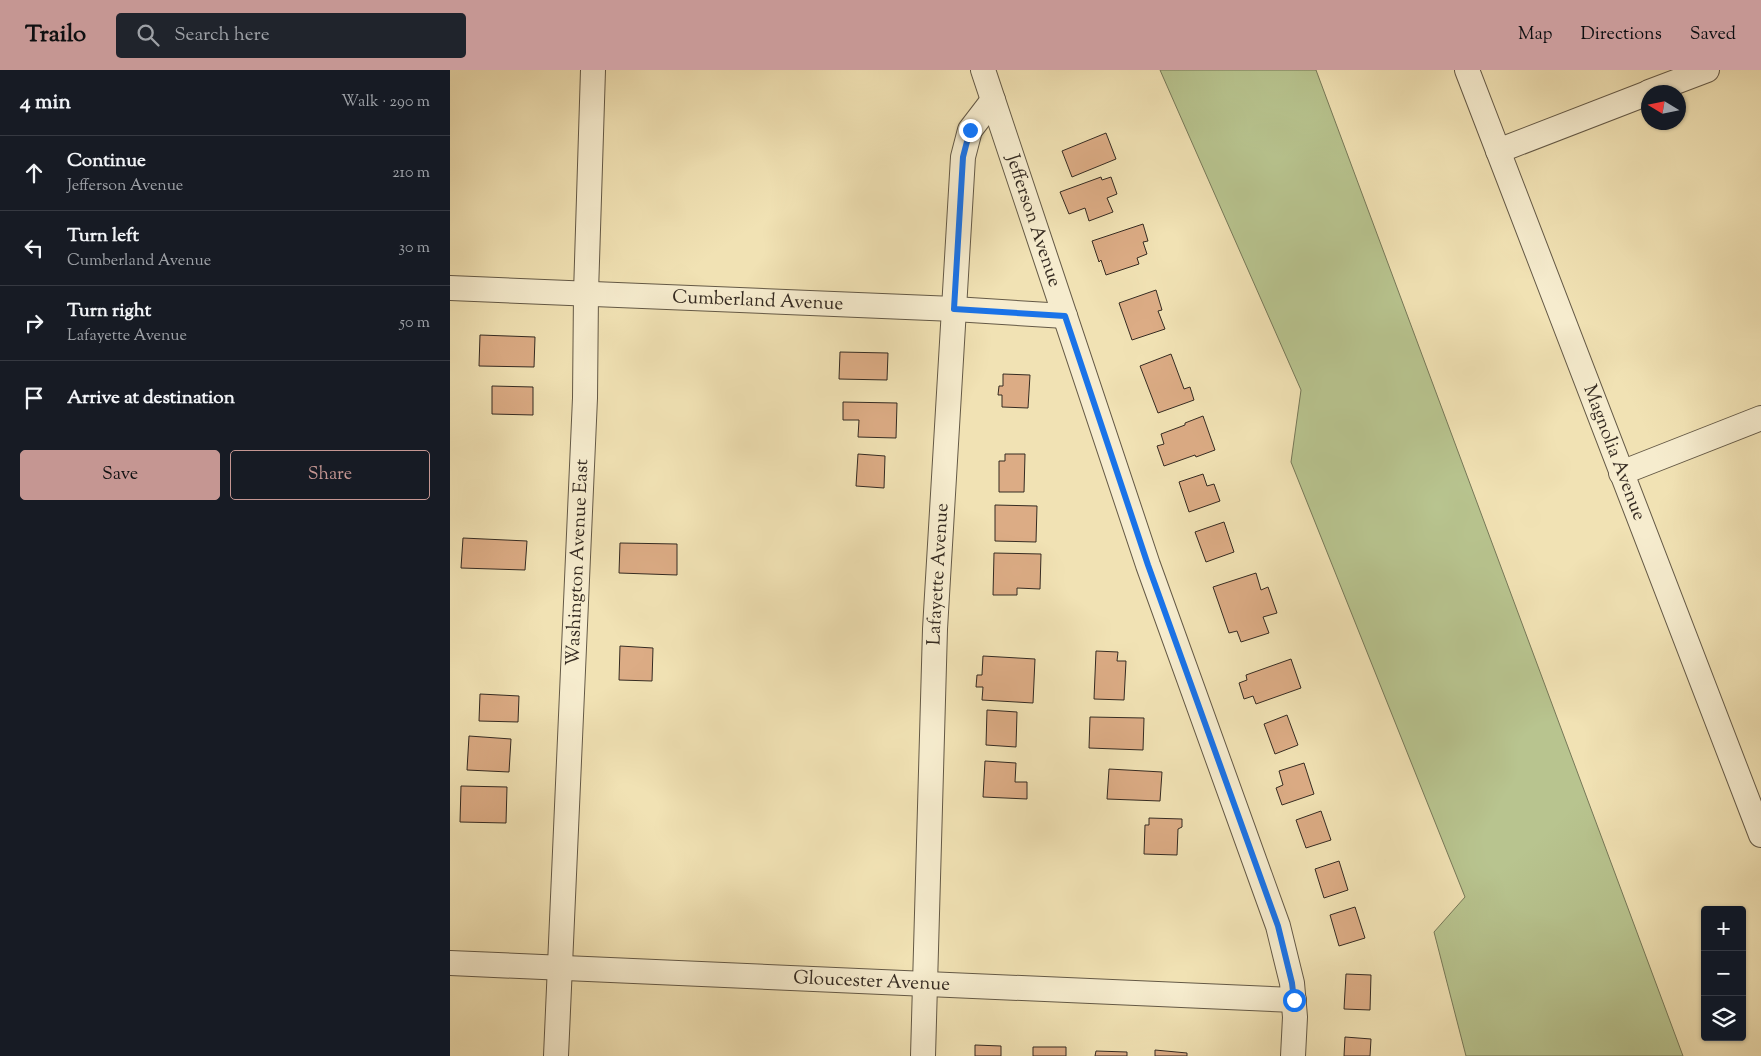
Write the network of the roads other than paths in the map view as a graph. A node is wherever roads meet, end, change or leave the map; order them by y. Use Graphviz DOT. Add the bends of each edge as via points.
graph roads {
  1 [pos="593,70"];
  2 [pos="983,70"];
  3 [pos="1467,70"];
  4 [pos="1707,70"];
  5 [pos="1669,85"];
  6 [pos="1641,96"];
  7 [pos="993,100"];
  8 [pos="1498,152"];
  9 [pos="450,288"];
  10 [pos="586,293"];
  11 [pos="954,309"];
  12 [pos="1065,316"];
  13 [pos="1761,418"];
  14 [pos="1621,473"];
  15 [pos="1756,805"];
  16 [pos="1761,835"];
  17 [pos="450,963"];
  18 [pos="560,967"];
  19 [pos="926,983"];
  20 [pos="1294,1000"];
  21 [pos="556,1056"];
  22 [pos="924,1056"];
  23 [pos="1293,1056"];
  1 -- 10 [label="street, Washington Avenue East"];
  2 -- 7 [label="street, Jefferson Avenue"];
  3 -- 8 [label="street, Magnolia Avenue"];
  4 -- 5 [label="street"];
  6 -- 8 [label="street"];
  7 -- 11 [label="street, Lafayette Avenue" via="970,130 963,157"];
  7 -- 12 [label="street, Jefferson Avenue"];
  8 -- 14 [label="street, Magnolia Avenue"];
  9 -- 10 [label="street, Cumberland Avenue"];
  10 -- 11 [label="street, Cumberland Avenue"];
  10 -- 18 [label="street, Washington Avenue East" via="585,398"];
  11 -- 12 [label="street, Cumberland Avenue"];
  11 -- 19 [label="street, Lafayette Avenue" via="935,629"];
  12 -- 20 [label="street, Jefferson Avenue" via="1148,565 1278,926"];
  13 -- 14 [label="street"];
  14 -- 15 [label="street, Magnolia Avenue"];
  15 -- 16 [label="street, Magnolia Avenue"];
  17 -- 18 [label="street, Gloucester Avenue"];
  18 -- 19 [label="street, Gloucester Avenue"];
  18 -- 21 [label="street, Washington Avenue East"];
  19 -- 20 [label="street, Gloucester Avenue"];
  19 -- 22 [label="street, Lafayette Avenue"];
  20 -- 23 [label="street, Jefferson Avenue"];
}
